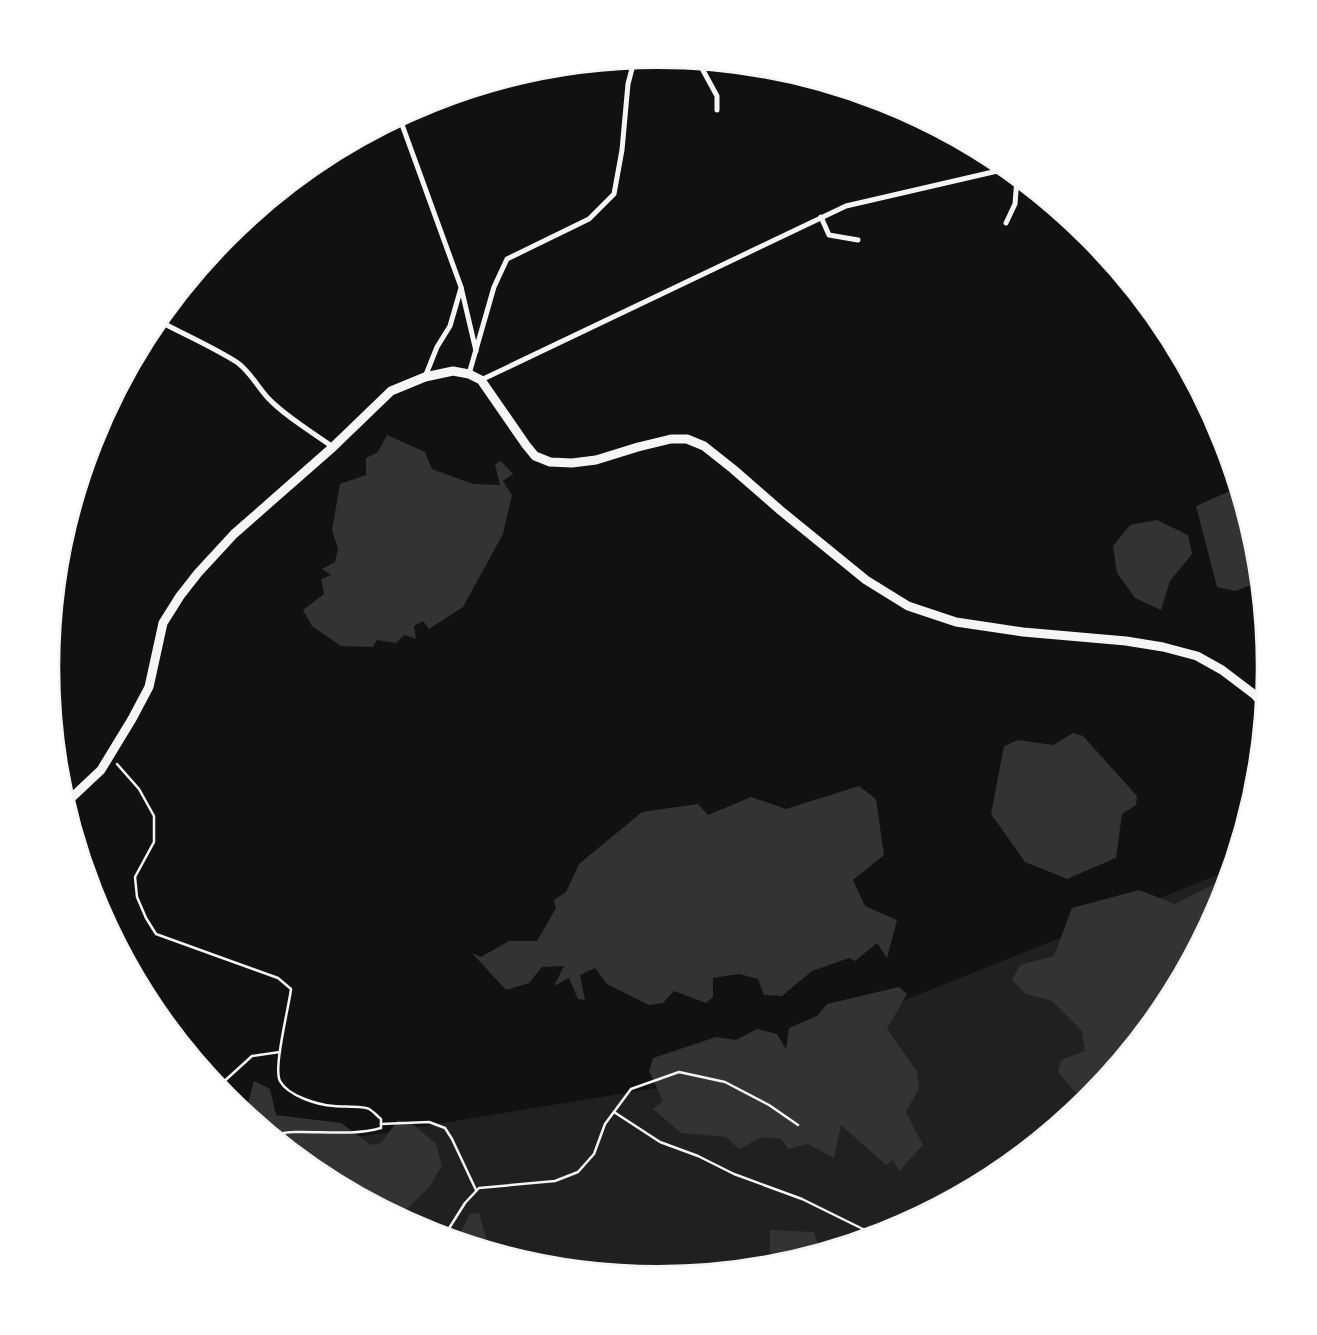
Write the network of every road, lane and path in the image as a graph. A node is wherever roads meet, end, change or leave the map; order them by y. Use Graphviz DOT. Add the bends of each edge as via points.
graph roads {
  1 [pos="632,69"];
  2 [pos="703,69"];
  3 [pos="717,110"];
  4 [pos="402,126"];
  5 [pos="995,171"];
  6 [pos="1016,186"];
  7 [pos="822,217"];
  8 [pos="1006,223"];
  9 [pos="858,240"];
  10 [pos="461,287"];
  11 [pos="167,325"];
  12 [pos="476,352"];
  13 [pos="470,374"];
  14 [pos="425,377"];
  15 [pos="481,380"];
  16 [pos="332,447"];
  17 [pos="1257,698"];
  18 [pos="110,756"];
  19 [pos="73,797"];
  20 [pos="280,1052"];
  21 [pos="224,1081"];
  22 [pos="614,1112"];
  23 [pos="381,1124"];
  24 [pos="798,1125"];
  25 [pos="282,1134"];
  26 [pos="476,1190"];
  27 [pos="449,1229"];
  28 [pos="865,1230"];
  1 -- 12 [label="street" via="614,194 589,220 508,259 494,287"];
  2 -- 3 [label="street" via="717,96"];
  4 -- 10 [label="street"];
  5 -- 7 [label="street" via="846,206"];
  6 -- 8 [label="street" via="1015,204"];
  7 -- 9 [label="street" via="829,236"];
  7 -- 15 [label="street"];
  10 -- 12 [label="street"];
  10 -- 14 [label="street" via="450,326"];
  11 -- 16 [label="street" via="238,364 268,398"];
  12 -- 13 [label="street"];
  13 -- 14 [label="street" via="453,371"];
  13 -- 15 [label="street"];
  14 -- 16 [label="street" via="391,391"];
  15 -- 17 [label="street" via="526,445 536,456 550,462 596,460 638,447 687,438 704,446 733,469 866,580 908,606 956,622 1163,647 1197,656 1222,670"];
  16 -- 18 [label="street" via="234,534 180,596 163,623 149,688"];
  18 -- 19 [label="street" via="101,770"];
  18 -- 20 [label="path" via="139,789 154,816 154,842 136,878 137,897 151,926 156,934 278,978 290,989"];
  20 -- 21 [label="path" via="252,1056"];
  20 -- 23 [label="path" via="279,1080 290,1092 330,1106 369,1109 381,1119"];
  22 -- 24 [label="path" via="631,1089 679,1072 725,1082 769,1105"];
  22 -- 26 [label="path" via="605,1124 594,1154 578,1172 555,1181"];
  22 -- 28 [label="path" via="660,1142 802,1199"];
  23 -- 25 [label="path" via="381,1128 356,1133"];
  23 -- 26 [label="path" via="429,1122 445,1128"];
  26 -- 27 [label="path"];
}
